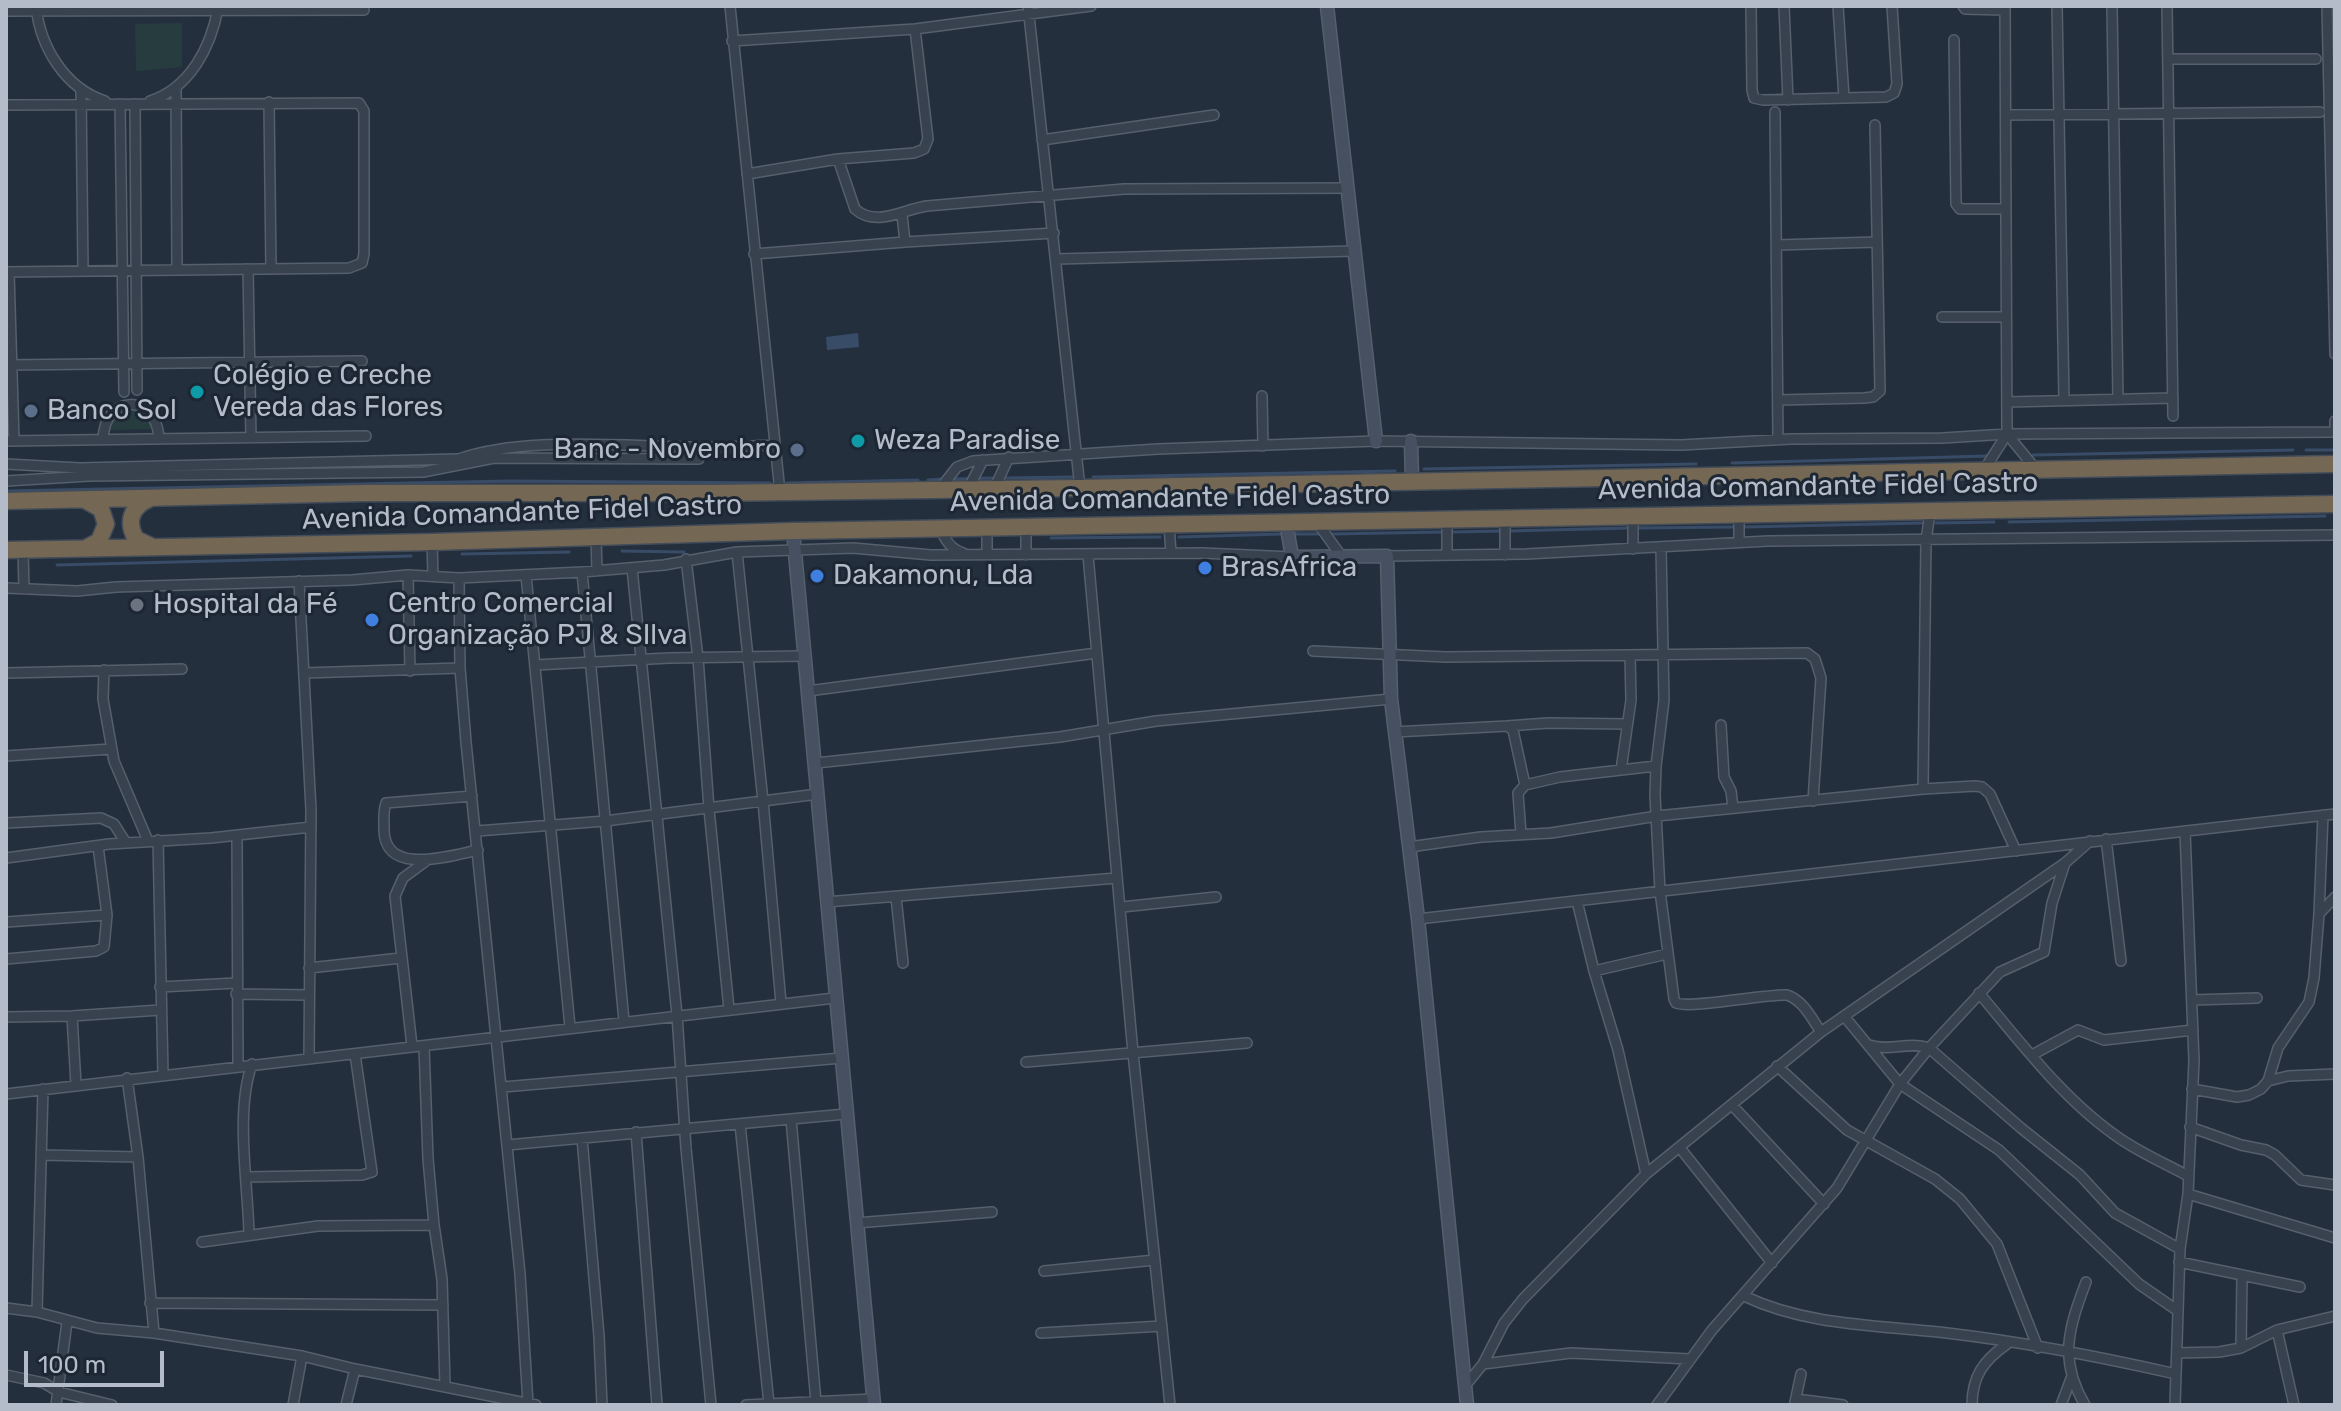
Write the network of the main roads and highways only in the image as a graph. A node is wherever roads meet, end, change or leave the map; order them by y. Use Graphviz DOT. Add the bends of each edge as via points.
graph roads {
  1 [pos="2335,464"];
  2 [pos="80,499"];
  3 [pos="154,499"];
  4 [pos="6,501"];
  5 [pos="2335,504"];
  6 [pos="154,548"];
  7 [pos="80,549"];
  8 [pos="14,550"];
  1 -- 3 [label="highway, Avenida Comandante Fidel Castro"];
  2 -- 3 [label="highway, Avenida Comandante Fidel Castro"];
  2 -- 4 [label="highway, Avenida Comandante Fidel Castro"];
  2 -- 7 [label="highway" via="98,506 106,524 99,541"];
  3 -- 6 [label="highway" via="136,507 130,523 139,542"];
  5 -- 6 [label="highway, Avenida Comandante Fidel Castro" via="793,531"];
  6 -- 7 [label="highway, Avenida Comandante Fidel Castro"];
  7 -- 8 [label="highway, Avenida Comandante Fidel Castro"];
}
